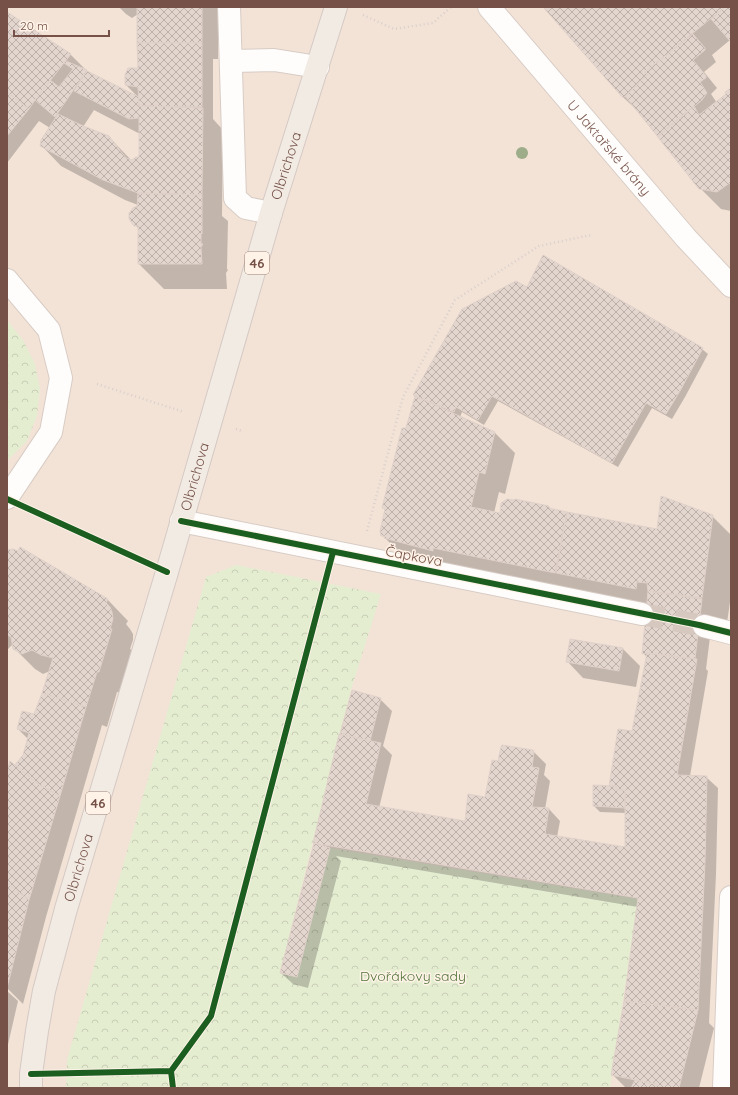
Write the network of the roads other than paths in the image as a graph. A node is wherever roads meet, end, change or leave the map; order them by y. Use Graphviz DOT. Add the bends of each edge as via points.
graph roads {
  1 [pos="229,7"];
  2 [pos="336,7"];
  3 [pos="489,7"];
  4 [pos="231,61"];
  5 [pos="318,67"];
  6 [pos="271,213"];
  7 [pos="7,280"];
  8 [pos="731,286"];
  9 [pos="7,498"];
  10 [pos="181,521"];
  11 [pos="642,614"];
  12 [pos="704,626"];
  13 [pos="731,633"];
  14 [pos="731,897"];
  15 [pos="31,1088"];
  16 [pos="724,1088"];
  1 -- 4 [label="street"];
  2 -- 5 [label="main road, Olbrichova / 46"];
  3 -- 8 [label="street, U Jaktařské brány" via="686,238"];
  4 -- 5 [label="street" via="274,60"];
  4 -- 6 [label="street" via="236,198 246,208"];
  5 -- 6 [label="main road, Olbrichova / 46"];
  6 -- 10 [label="main road, Olbrichova / 46"];
  7 -- 9 [label="street" via="49,330 61,378 51,432"];
  10 -- 11 [label="street, Čapkova"];
  10 -- 15 [label="main road, Olbrichova / 46" via="44,991"];
  12 -- 13 [label="street"];
  14 -- 16 [label="street"];
}
